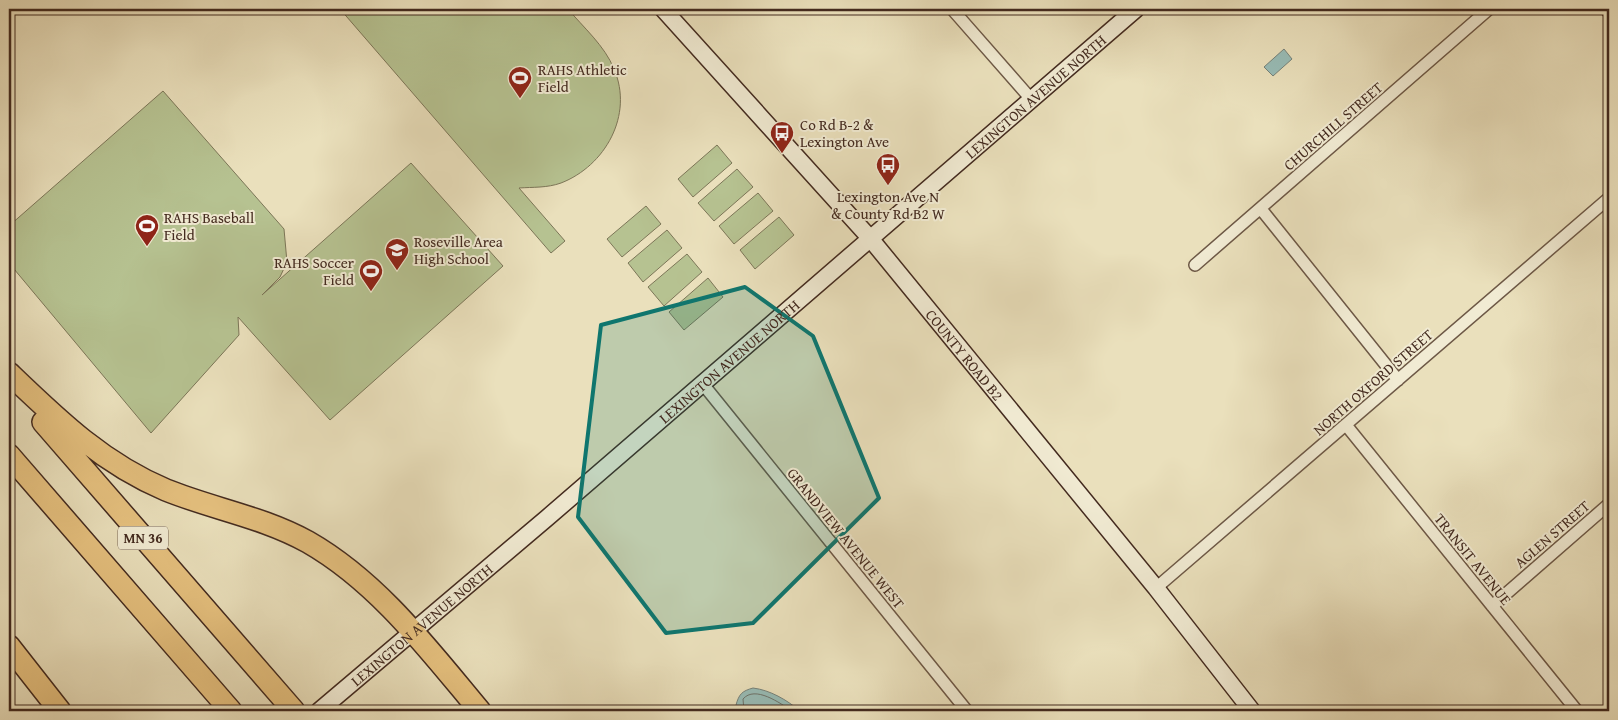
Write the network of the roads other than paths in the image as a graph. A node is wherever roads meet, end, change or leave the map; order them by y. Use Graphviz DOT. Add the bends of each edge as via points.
graph roads {
  1 [pos="663,9"];
  2 [pos="952,9"];
  3 [pos="1136,9"];
  4 [pos="1488,9"];
  5 [pos="1606,9"];
  6 [pos="1609,13"];
  7 [pos="1031,100"];
  8 [pos="1609,198"];
  9 [pos="1260,209"];
  10 [pos="869,237"];
  11 [pos="1195,265"];
  12 [pos="9,373"];
  13 [pos="1398,380"];
  14 [pos="9,382"];
  15 [pos="702,383"];
  16 [pos="1346,426"];
  17 [pos="9,455"];
  18 [pos="1609,504"];
  19 [pos="1156,588"];
  20 [pos="1492,606"];
  21 [pos="413,630"];
  22 [pos="9,646"];
  23 [pos="60,711"];
  24 [pos="231,711"];
  25 [pos="294,711"];
  26 [pos="319,711"];
  27 [pos="480,711"];
  28 [pos="967,711"];
  29 [pos="1252,711"];
  30 [pos="1577,711"];
  1 -- 10 [label="main road, COUNTY ROAD B2"];
  2 -- 7 [label="street"];
  3 -- 7 [label="main road, LEXINGTON AVENUE NORTH"];
  4 -- 9 [label="street, CHURCHILL STREET"];
  5 -- 6 [label="street"];
  7 -- 10 [label="main road, LEXINGTON AVENUE NORTH"];
  8 -- 13 [label="street, NORTH OXFORD STREET"];
  9 -- 11 [label="street, CHURCHILL STREET"];
  9 -- 13 [label="street"];
  10 -- 15 [label="main road, LEXINGTON AVENUE NORTH"];
  10 -- 19 [label="main road, COUNTY ROAD B2"];
  12 -- 21 [label="highway" via="75,436 118,466 183,496 254,517 309,542 336,560"];
  13 -- 16 [label="street, NORTH OXFORD STREET"];
  14 -- 25 [label="highway, MN 36"];
  15 -- 21 [label="main road, LEXINGTON AVENUE NORTH"];
  15 -- 28 [label="street, GRANDVIEW AVENUE WEST"];
  16 -- 19 [label="street, NORTH OXFORD STREET"];
  16 -- 20 [label="street, TRANSIT AVENUE"];
  17 -- 24 [label="highway, MN 36"];
  18 -- 20 [label="street, AGLEN STREET"];
  19 -- 29 [label="main road, COUNTY ROAD B2"];
  20 -- 30 [label="street, TRANSIT AVENUE"];
  21 -- 26 [label="main road, LEXINGTON AVENUE NORTH"];
  21 -- 27 [label="highway"];
  22 -- 23 [label="highway"];
}
